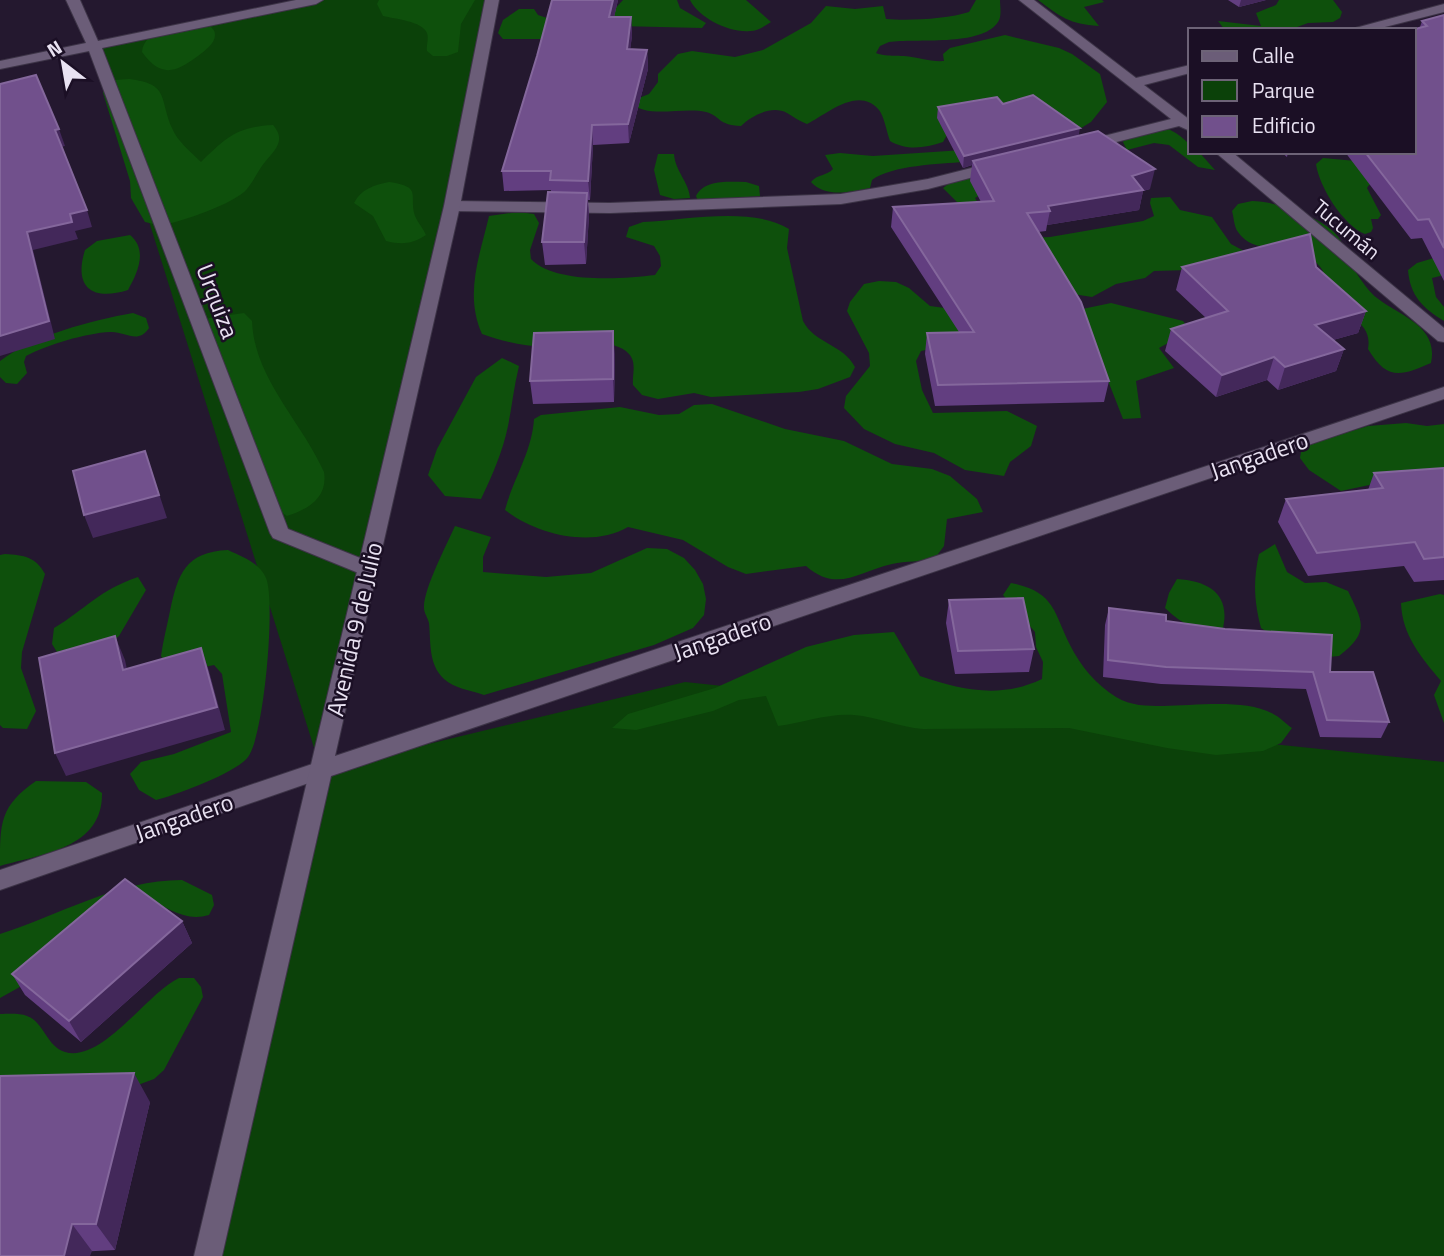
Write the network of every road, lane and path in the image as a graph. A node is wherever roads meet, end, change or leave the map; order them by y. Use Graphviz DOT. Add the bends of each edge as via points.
graph roads {
  1 [pos="73,0"];
  2 [pos="316,0"];
  3 [pos="492,0"];
  4 [pos="1026,0"];
  5 [pos="1444,8"];
  6 [pos="1363,28"];
  7 [pos="94,46"];
  8 [pos="0,65"];
  9 [pos="1188,69"];
  10 [pos="1133,83"];
  11 [pos="1186,124"];
  12 [pos="1062,151"];
  13 [pos="1224,154"];
  14 [pos="1021,161"];
  15 [pos="452,206"];
  16 [pos="1444,337"];
  17 [pos="1444,393"];
  18 [pos="368,569"];
  19 [pos="321,770"];
  20 [pos="0,880"];
  21 [pos="208,1256"];
  1 -- 7 [label="street, Urquiza"];
  2 -- 7 [label="street"];
  3 -- 15 [label="street, Avenida 9 de Julio"];
  4 -- 10 [label="street"];
  5 -- 6 [label="street"];
  7 -- 8 [label="street"];
  7 -- 18 [label="street, Urquiza" via="280,533"];
  9 -- 10 [label="street"];
  10 -- 11 [label="street"];
  11 -- 12 [label="street"];
  13 -- 16 [label="street, Tucumán"];
  14 -- 15 [label="street" via="841,199 610,208"];
  15 -- 18 [label="street, Avenida 9 de Julio"];
  17 -- 19 [label="street, Jangadero"];
  18 -- 19 [label="street, Avenida 9 de Julio"];
  19 -- 20 [label="street, Jangadero"];
  19 -- 21 [label="street, Avenida 9 de Julio"];
}
